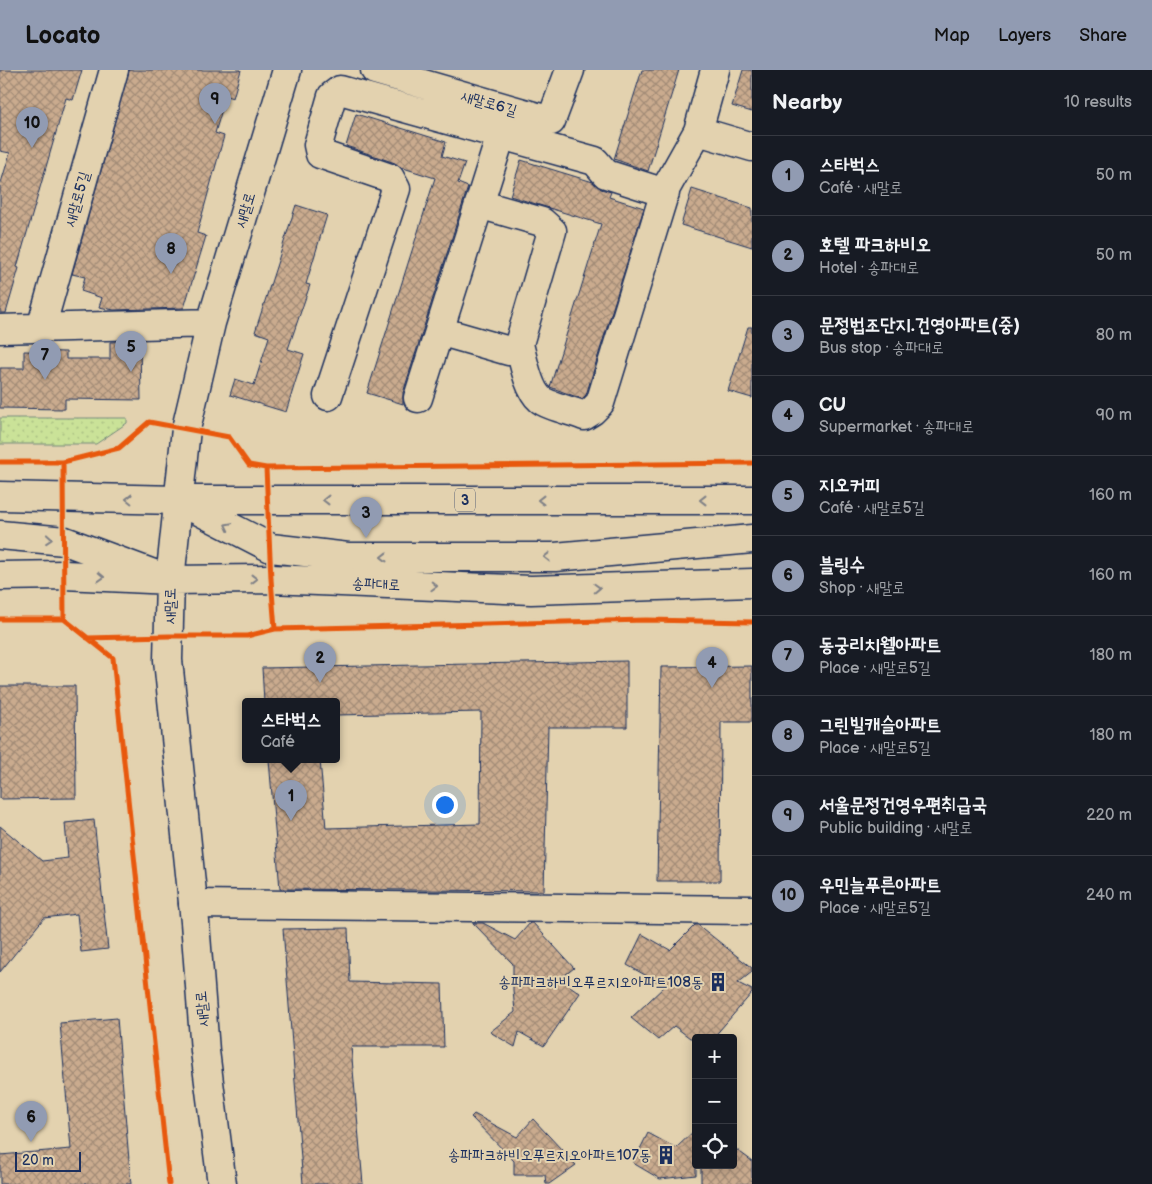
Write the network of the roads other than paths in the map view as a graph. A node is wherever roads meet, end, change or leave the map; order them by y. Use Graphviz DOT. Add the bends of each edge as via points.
graph roads {
  1 [pos="114,70"];
  2 [pos="287,70"];
  3 [pos="375,70"];
  4 [pos="570,70"];
  5 [pos="715,70"];
  6 [pos="698,131"];
  7 [pos="501,135"];
  8 [pos="752,147"];
  9 [pos="665,193"];
  10 [pos="479,204"];
  11 [pos="211,323"];
  12 [pos="41,328"];
  13 [pos="0,329"];
  14 [pos="439,331"];
  15 [pos="519,344"];
  16 [pos="328,396"];
  17 [pos="418,398"];
  18 [pos="0,496"];
  19 [pos="178,500"];
  20 [pos="752,500"];
  21 [pos="0,535"];
  22 [pos="752,539"];
  23 [pos="752,557"];
  24 [pos="0,576"];
  25 [pos="170,580"];
  26 [pos="752,582"];
  27 [pos="531,590"];
  28 [pos="193,904"];
  29 [pos="752,910"];
  30 [pos="222,1184"];
  1 -- 12 [label="main road, 새말로5길"];
  2 -- 11 [label="main road, 새말로"];
  3 -- 4 [label="main road, 새말로6길" via="551,121"];
  5 -- 6 [label="main road"];
  6 -- 8 [label="main road"];
  6 -- 9 [label="main road"];
  7 -- 9 [label="main road" via="595,161 606,174"];
  7 -- 10 [label="main road"];
  7 -- 16 [label="main road" via="340,90 332,96 318,146 320,154 390,178 396,189"];
  9 -- 15 [label="main road" via="600,403 584,416 540,400 528,376"];
  10 -- 14 [label="main road"];
  10 -- 15 [label="main road" via="542,222 552,231"];
  11 -- 12 [label="main road"];
  11 -- 19 [label="main road, 새말로" via="186,429"];
  12 -- 13 [label="main road"];
  14 -- 15 [label="main road" via="509,351"];
  14 -- 17 [label="main road"];
  19 -- 18 [label="main road, 3, one-way"];
  20 -- 19 [label="main road, 3, one-way"];
  22 -- 19 [label="main road, one-way" via="555,557 348,557 271,548"];
  19 -- 25 [label="main road, 새말로"];
  21 -- 25 [label="main road, one-way" via="65,541"];
  23 -- 27 [label="main road" via="579,568"];
  24 -- 25 [label="main road, 송파대로, one-way"];
  25 -- 27 [label="main road, 송파대로, one-way" via="271,579"];
  25 -- 28 [label="main road, 새말로" via="168,660"];
  27 -- 26 [label="main road, 송파대로, one-way"];
  28 -- 29 [label="main road"];
  28 -- 30 [label="main road, 새말로" via="205,1051"];
}
